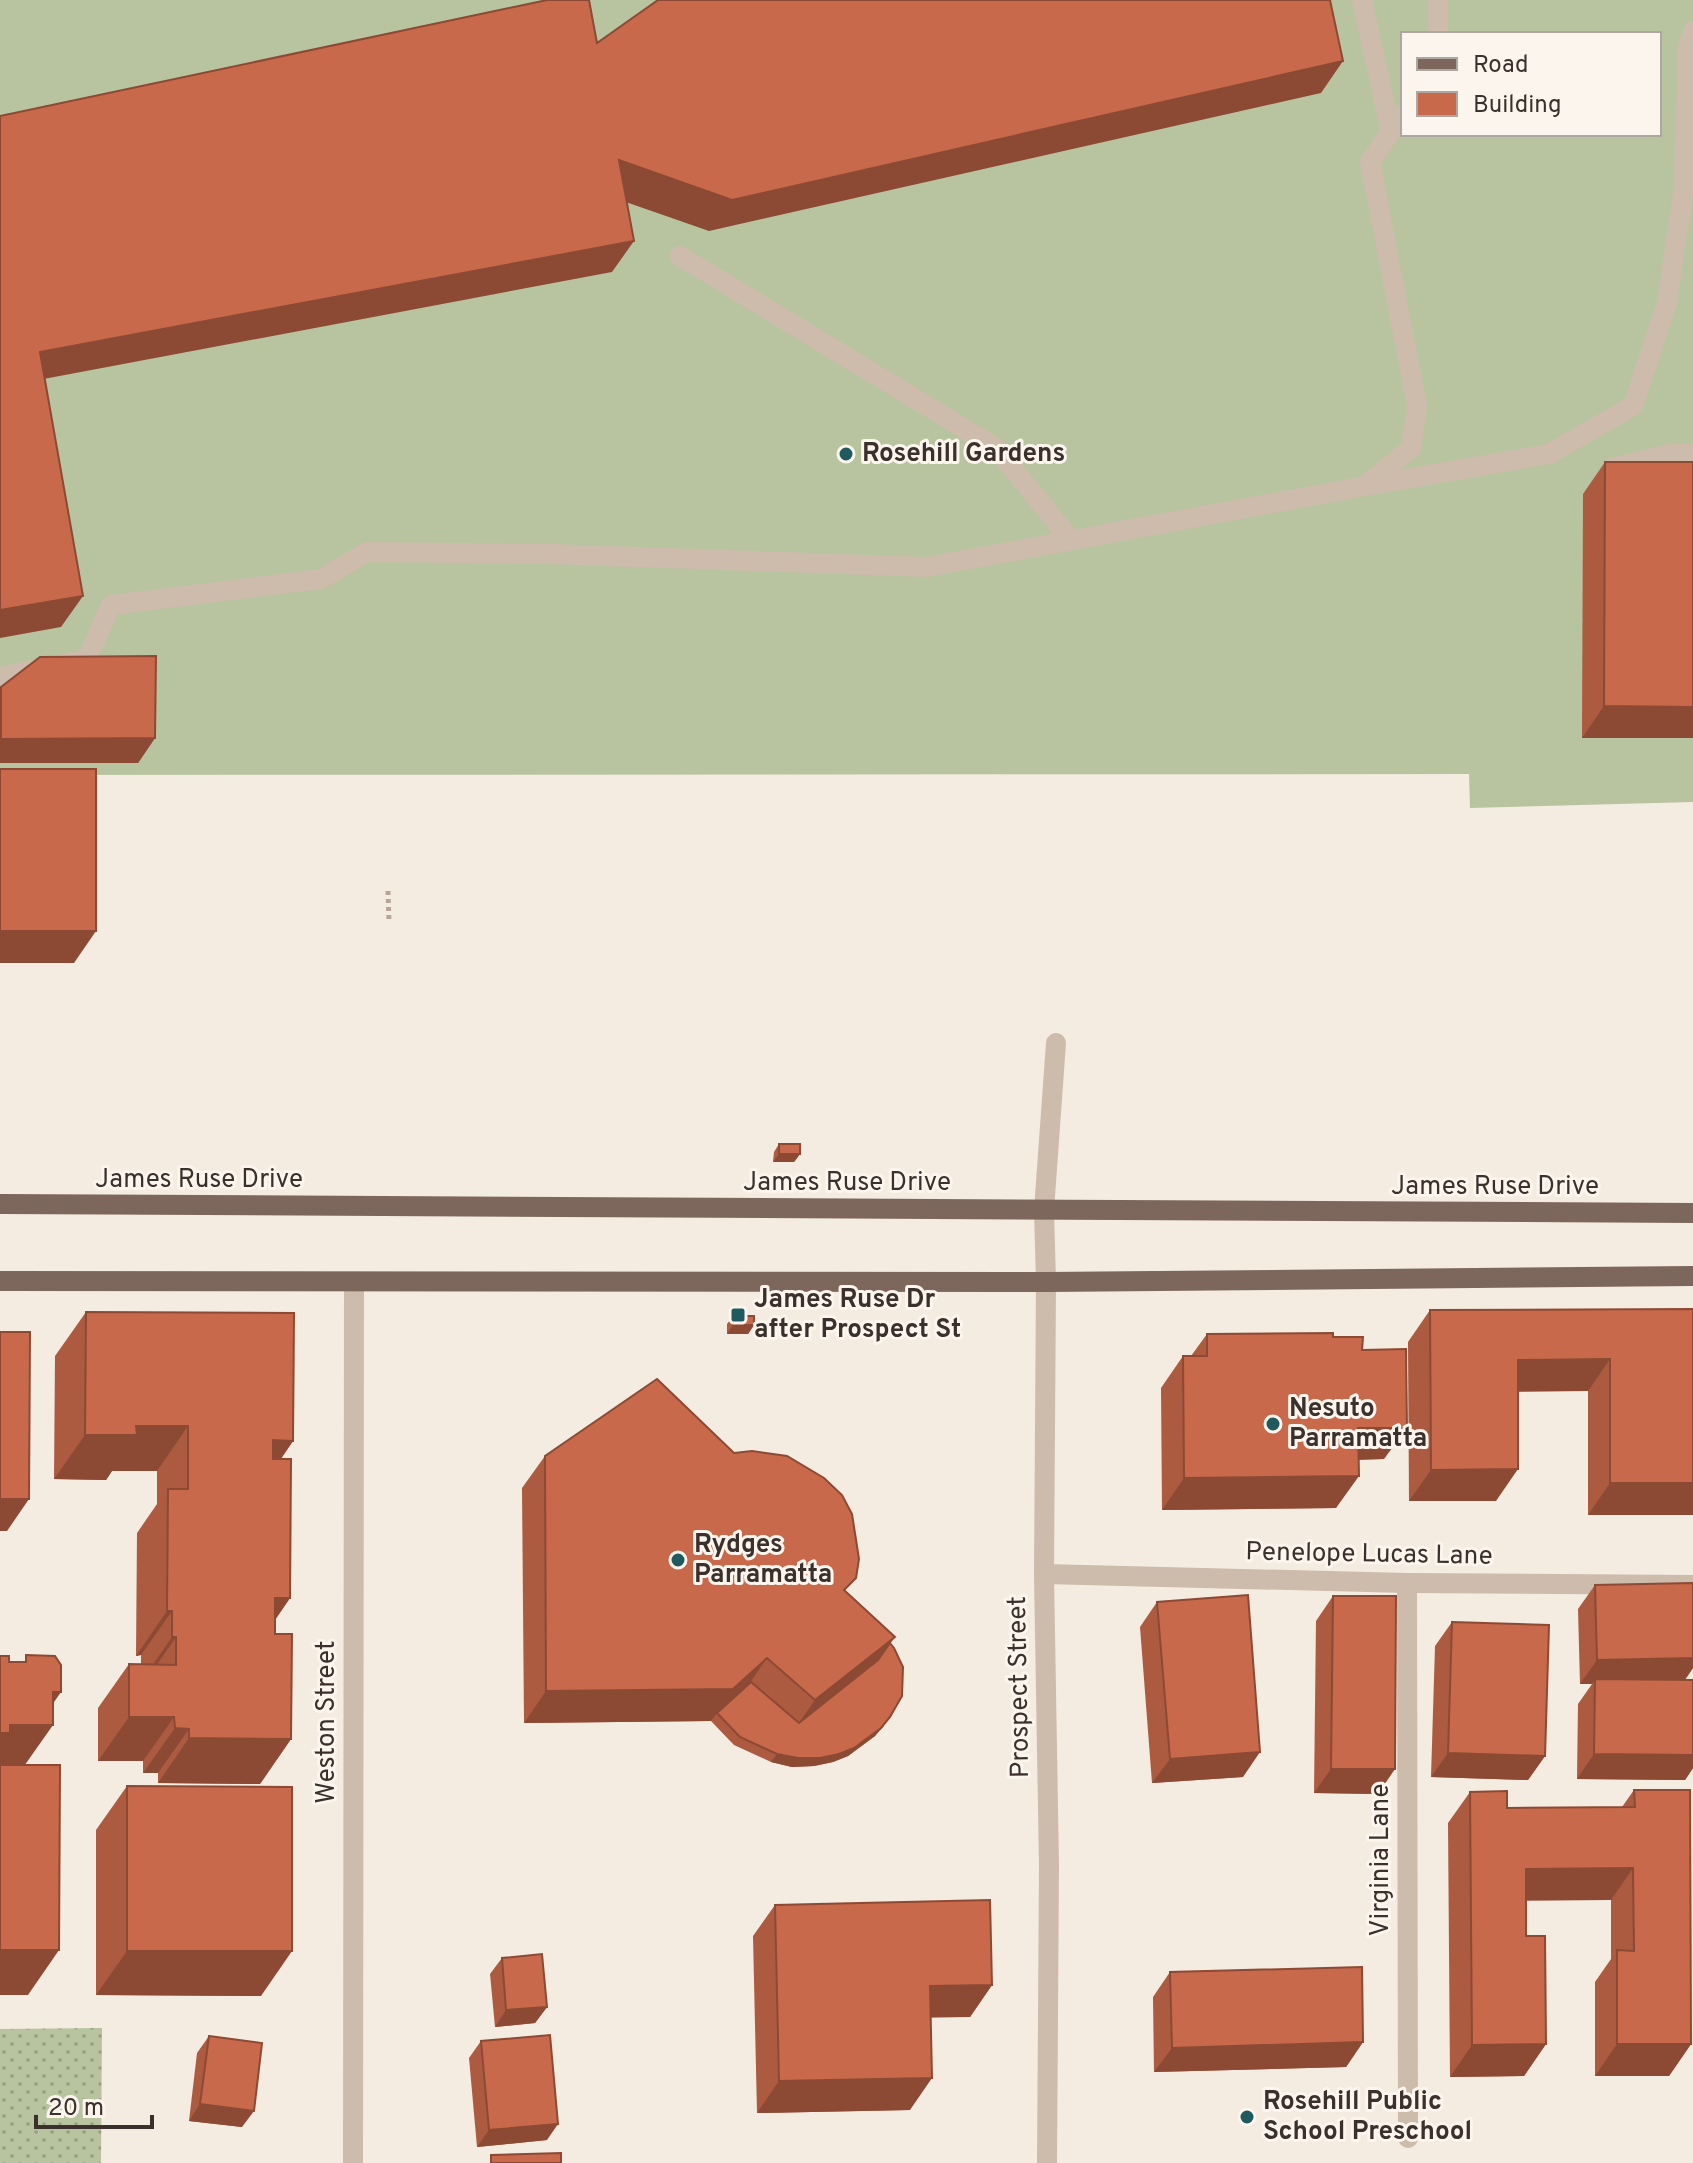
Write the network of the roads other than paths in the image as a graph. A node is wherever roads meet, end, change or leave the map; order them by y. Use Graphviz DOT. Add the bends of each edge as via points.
graph roads {
  1 [pos="1362,0"];
  2 [pos="1438,0"];
  3 [pos="1693,31"];
  4 [pos="1438,32"];
  5 [pos="1401,117"];
  6 [pos="1391,132"];
  7 [pos="680,256"];
  8 [pos="1693,454"];
  9 [pos="1608,469"];
  10 [pos="1365,486"];
  11 [pos="1071,540"];
  12 [pos="0,677"];
  13 [pos="1056,1043"];
  14 [pos="0,1204"];
  15 [pos="1044,1210"];
  16 [pos="1693,1213"];
  17 [pos="1689,1279"];
  18 [pos="0,1281"];
  19 [pos="354,1282"];
  20 [pos="1046,1282"];
  21 [pos="1044,1574"];
  22 [pos="1407,1583"];
  23 [pos="1693,1585"];
  24 [pos="1408,2138"];
  25 [pos="353,2163"];
  26 [pos="1047,2163"];
  1 -- 6 [label="street"];
  2 -- 4 [label="street"];
  3 -- 10 [label="street" via="1688,45 1684,187 1667,302 1633,406 1549,454"];
  5 -- 6 [label="street"];
  6 -- 10 [label="street" via="1370,162 1417,406 1411,448"];
  7 -- 11 [label="street" via="996,448"];
  8 -- 9 [label="street" via="1669,454"];
  10 -- 11 [label="street"];
  11 -- 12 [label="street" via="927,567 367,552 321,579 111,605 87,659"];
  13 -- 15 [label="street, Prospect Street"];
  14 -- 15 [label="main road, James Ruse Drive"];
  15 -- 16 [label="main road, James Ruse Drive"];
  15 -- 20 [label="street, Prospect Street"];
  17 -- 20 [label="main road"];
  18 -- 19 [label="main road"];
  19 -- 20 [label="main road"];
  19 -- 25 [label="street, Weston Street"];
  20 -- 21 [label="street, Prospect Street"];
  21 -- 22 [label="street, Penelope Lucas Lane"];
  21 -- 26 [label="street, Prospect Street"];
  22 -- 23 [label="street, Penelope Lucas Lane"];
  22 -- 24 [label="street, Virginia Lane"];
}
